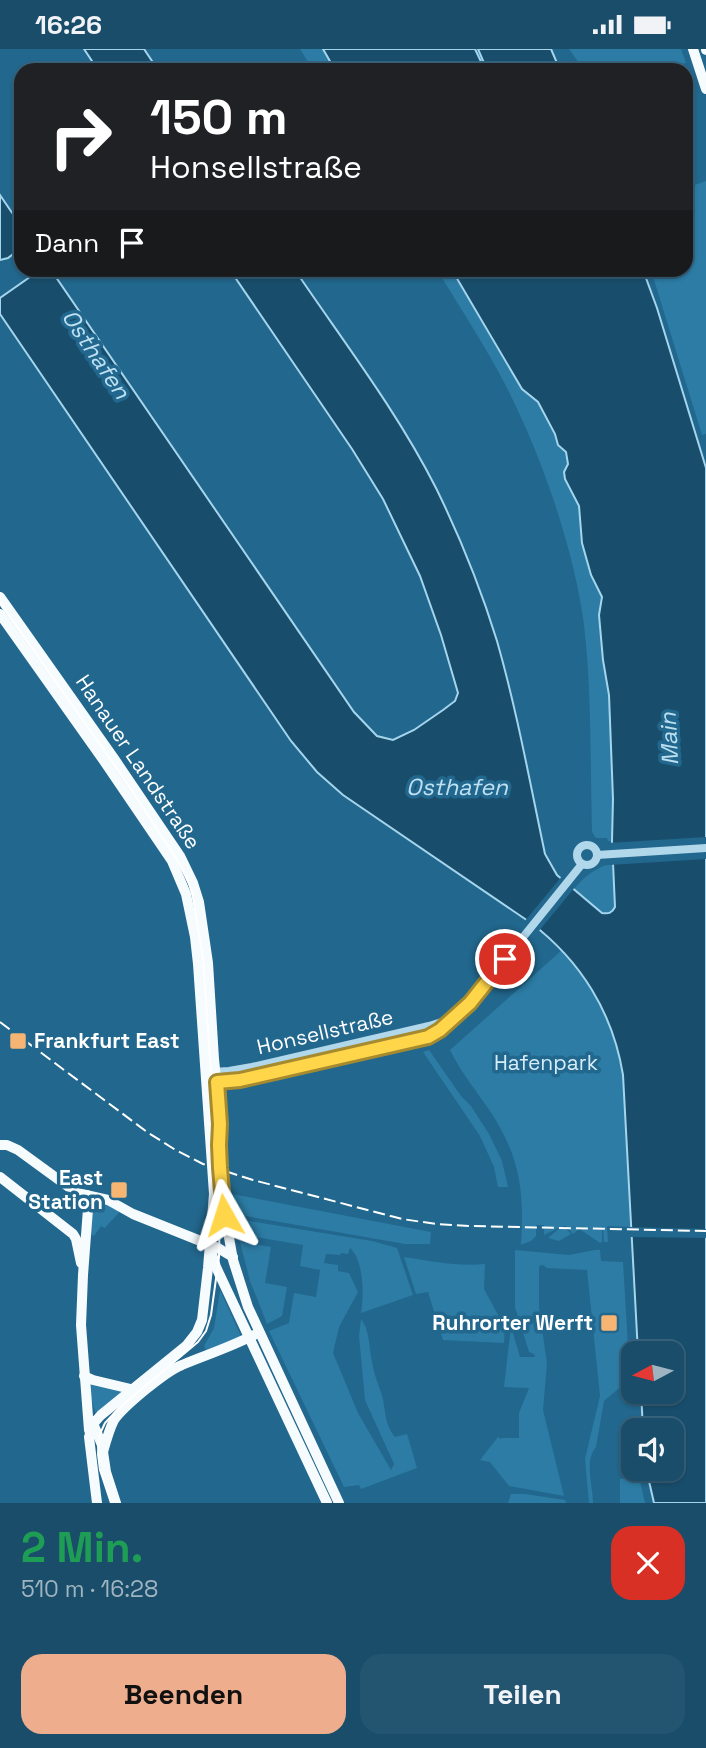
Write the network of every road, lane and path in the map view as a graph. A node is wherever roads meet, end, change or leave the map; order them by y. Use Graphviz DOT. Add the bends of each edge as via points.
graph roads {
  1 [pos="693,49"];
  2 [pos="706,89"];
  3 [pos="0,597"];
  4 [pos="0,614"];
  5 [pos="150,812"];
  6 [pos="149,829"];
  7 [pos="166,836"];
  8 [pos="706,848"];
  9 [pos="597,855"];
  10 [pos="582,865"];
  11 [pos="186,882"];
  12 [pos="211,1077"];
  13 [pos="2,1143"];
  14 [pos="0,1177"];
  15 [pos="87,1195"];
  16 [pos="210,1244"];
  17 [pos="233,1257"];
  18 [pos="83,1272"];
  19 [pos="255,1335"];
  20 [pos="84,1376"];
  21 [pos="132,1389"];
  22 [pos="146,1391"];
  23 [pos="88,1412"];
  24 [pos="93,1424"];
  25 [pos="89,1437"];
  26 [pos="103,1448"];
  27 [pos="97,1503"];
  28 [pos="116,1503"];
  29 [pos="327,1503"];
  30 [pos="339,1503"];
  1 -- 2 [label="main road"];
  3 -- 5 [label="main road, Hanauer Landstraße"];
  4 -- 6 [label="main road, Hanauer Landstraße"];
  5 -- 6 [label="main road"];
  5 -- 7 [label="main road, Hanauer Landstraße"];
  6 -- 7 [label="main road"];
  6 -- 11 [label="main road, Hanauer Landstraße"];
  7 -- 11 [label="main road, Hanauer Landstraße" via="187,867"];
  8 -- 9 [label="street"];
  9 -- 10 [label="street" via="591,865"];
  9 -- 10 [label="street" via="593,847 581,847 576,854"];
  10 -- 12 [label="street, Honsellstraße" via="470,1003 428,1037 240,1080"];
  11 -- 12 [label="main road, Hanauer Landstraße"];
  12 -- 16 [label="main road, Hanauer Landstraße" via="214,1198"];
  12 -- 17 [label="main road, Hanauer Landstraße" via="220,1124 222,1198"];
  13 -- 15 [label="main road" via="22,1152 73,1191"];
  14 -- 18 [label="main road" via="73,1234"];
  15 -- 16 [label="main road"];
  15 -- 18 [label="main road"];
  16 -- 17 [label="main road"];
  16 -- 19 [label="main road, Hanauer Landstraße" via="216,1267"];
  16 -- 21 [label="main road, Hanauer Landstraße" via="197,1332"];
  17 -- 19 [label="main road, Hanauer Landstraße"];
  18 -- 20 [label="main road"];
  19 -- 22 [label="main road" via="174,1368"];
  19 -- 29 [label="main road"];
  19 -- 30 [label="main road"];
  20 -- 21 [label="main road"];
  20 -- 23 [label="main road"];
  21 -- 22 [label="main road"];
  21 -- 24 [label="main road, Hanauer Landstraße"];
  22 -- 26 [label="main road" via="114,1421"];
  23 -- 24 [label="main road"];
  23 -- 25 [label="main road"];
  24 -- 25 [label="main road"];
  24 -- 26 [label="main road"];
  25 -- 26 [label="main road"];
  25 -- 27 [label="main road"];
  26 -- 28 [label="main road"];
}
